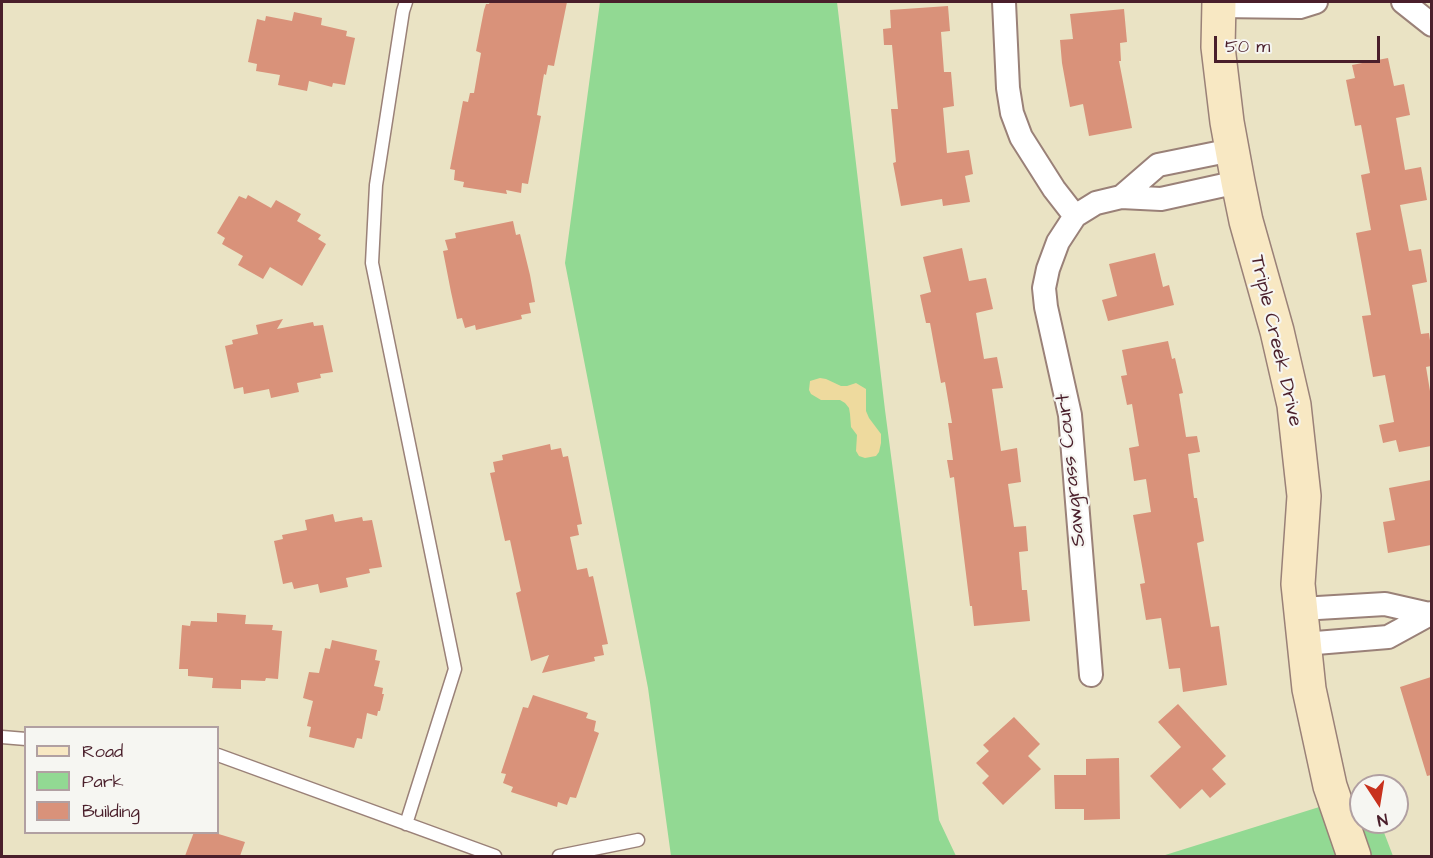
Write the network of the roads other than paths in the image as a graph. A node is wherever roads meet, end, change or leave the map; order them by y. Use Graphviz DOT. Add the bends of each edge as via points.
graph roads {
  1 [pos="1004,2"];
  2 [pos="1316,2"];
  3 [pos="1403,2"];
  4 [pos="1219,4"];
  5 [pos="403,5"];
  6 [pos="1431,25"];
  7 [pos="1232,150"];
  8 [pos="1238,182"];
  9 [pos="1121,197"];
  10 [pos="1075,216"];
  11 [pos="1300,609"];
  12 [pos="1430,614"];
  13 [pos="1304,644"];
  14 [pos="1091,675"];
  15 [pos="2,736"];
  16 [pos="24,739"];
  17 [pos="219,755"];
  18 [pos="406,824"];
  19 [pos="638,840"];
  20 [pos="495,856"];
  21 [pos="559,856"];
  22 [pos="1354,856"];
  1 -- 10 [label="street" via="1012,113 1021,137"];
  2 -- 4 [label="street" via="1300,7"];
  3 -- 6 [label="street"];
  4 -- 7 [label="street, Triple Creek Drive" via="1218,47"];
  5 -- 18 [label="lane" via="376,185 372,262 455,669"];
  7 -- 8 [label="street, Triple Creek Drive"];
  7 -- 9 [label="street, Sawgrass Court" via="1158,165"];
  8 -- 9 [label="street, Sawgrass Court" via="1161,199"];
  8 -- 11 [label="street, Triple Creek Drive" via="1294,405 1304,496"];
  9 -- 10 [label="street, Sawgrass Court" via="1096,203"];
  10 -- 14 [label="street, Sawgrass Court" via="1058,242 1044,288 1070,415"];
  11 -- 12 [label="street" via="1385,604"];
  11 -- 13 [label="street, Triple Creek Drive"];
  12 -- 13 [label="street" via="1388,637"];
  13 -- 22 [label="street, Triple Creek Drive" via="1309,689 1330,786"];
  15 -- 16 [label="lane"];
  17 -- 18 [label="lane"];
  18 -- 20 [label="lane"];
  19 -- 21 [label="lane"];
}
